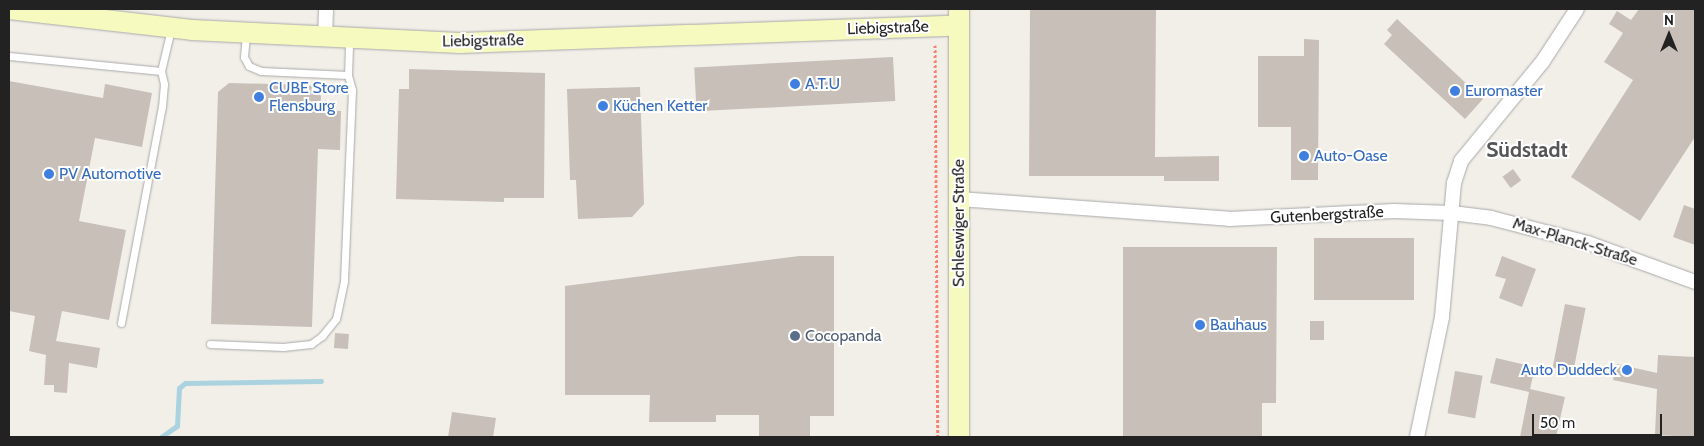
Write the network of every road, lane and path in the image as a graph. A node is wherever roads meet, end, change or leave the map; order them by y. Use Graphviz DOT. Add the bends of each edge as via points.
graph roads {
  1 [pos="9,9"];
  2 [pos="326,9"];
  3 [pos="1577,9"];
  4 [pos="959,17"];
  5 [pos="934,26"];
  6 [pos="171,28"];
  7 [pos="246,34"];
  8 [pos="326,39"];
  9 [pos="349,40"];
  10 [pos="9,56"];
  11 [pos="161,71"];
  12 [pos="348,75"];
  13 [pos="959,199"];
  14 [pos="1452,213"];
  15 [pos="1695,282"];
  16 [pos="121,323"];
  17 [pos="210,344"];
  18 [pos="938,437"];
  19 [pos="959,437"];
  20 [pos="1417,437"];
  1 -- 6 [label="street, Liebigstraße"];
  2 -- 8 [label="street"];
  3 -- 14 [label="street" via="1543,61 1461,161 1454,183"];
  4 -- 5 [label="street, Liebigstraße"];
  4 -- 13 [label="street, Schleswiger Straße"];
  5 -- 9 [label="street, Liebigstraße" via="460,43"];
  5 -- 18 [label="path"];
  6 -- 7 [label="street, Liebigstraße"];
  6 -- 11 [label="lane"];
  7 -- 8 [label="street, Liebigstraße"];
  7 -- 12 [label="lane" via="244,57 255,69"];
  8 -- 9 [label="street, Liebigstraße"];
  9 -- 12 [label="lane"];
  10 -- 11 [label="lane"];
  11 -- 16 [label="lane" via="164,84 162,107"];
  12 -- 17 [label="lane" via="352,90 344,281 336,319 322,336 310,344 283,347"];
  13 -- 14 [label="street, Gutenbergstraße" via="1229,219 1394,212"];
  13 -- 19 [label="street, Schleswiger Straße"];
  14 -- 15 [label="street, Max-Planck-Straße" via="1507,221 1588,242"];
  14 -- 20 [label="street" via="1442,318"];
}
